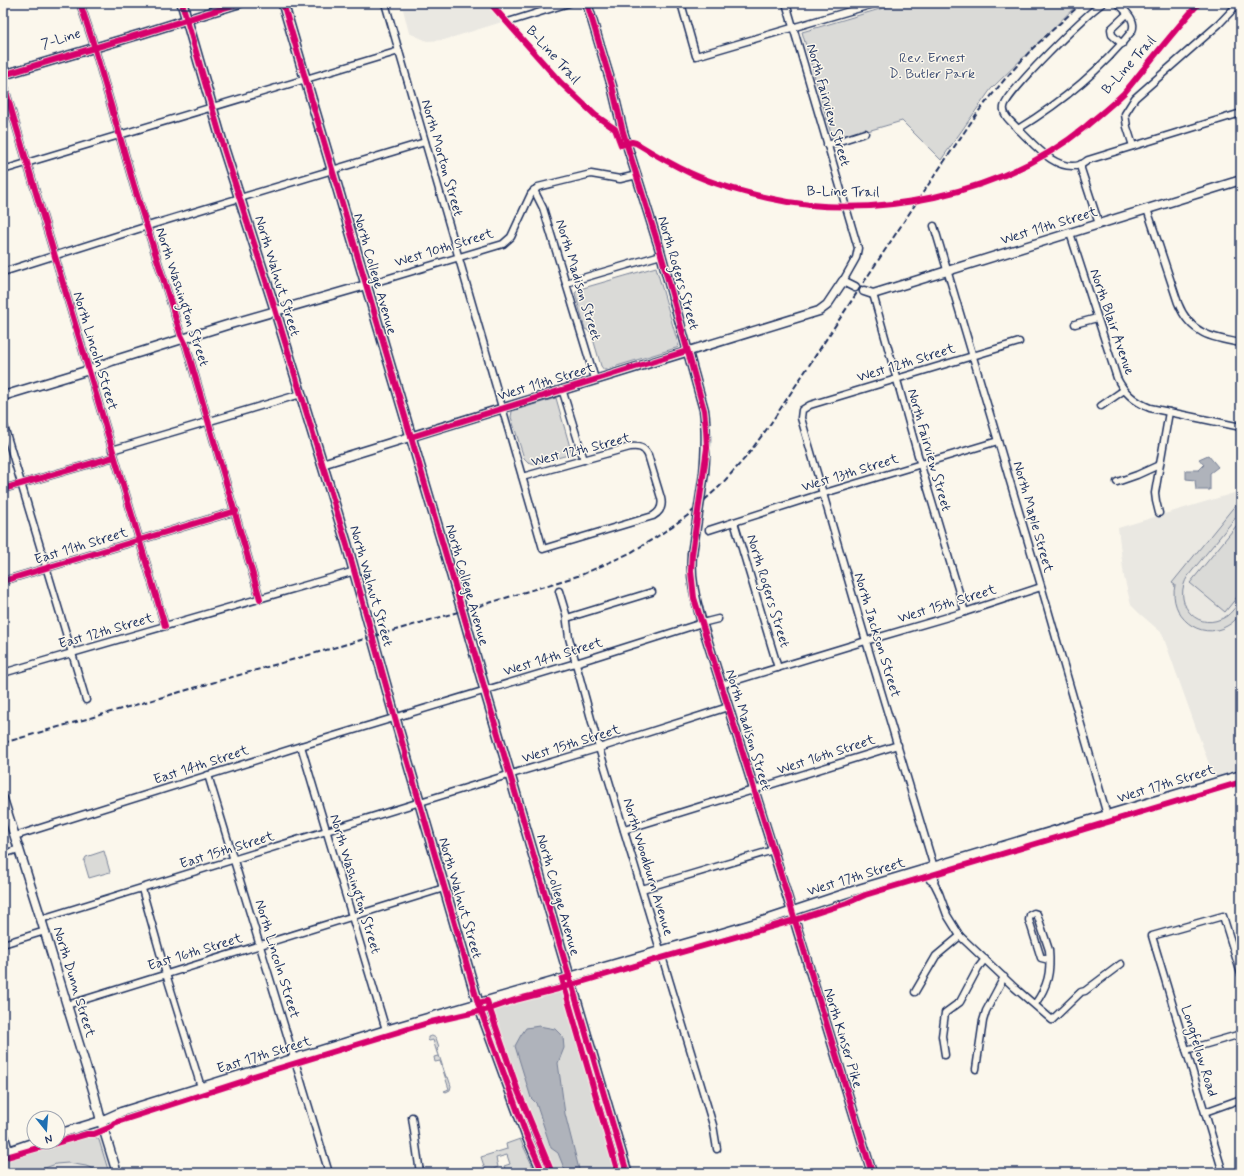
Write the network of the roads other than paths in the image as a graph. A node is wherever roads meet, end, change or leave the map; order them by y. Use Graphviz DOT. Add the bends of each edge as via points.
graph roads {
  1 [pos="80,3"];
  2 [pos="182,3"];
  3 [pos="240,3"];
  4 [pos="283,3"];
  5 [pos="385,3"];
  6 [pos="569,3"];
  7 [pos="587,3"];
  8 [pos="681,3"];
  9 [pos="786,3"];
  10 [pos="877,3"];
  11 [pos="1103,3"];
  12 [pos="1118,3"];
  13 [pos="1239,3"];
  14 [pos="868,4"];
  15 [pos="1127,14"];
  16 [pos="187,19"];
  17 [pos="508,22"];
  18 [pos="794,28"];
  19 [pos="1122,44"];
  20 [pos="94,48"];
  21 [pos="399,51"];
  22 [pos="3,75"];
  23 [pos="305,79"];
  24 [pos="3,82"];
  25 [pos="212,108"];
  26 [pos="1241,113"];
  27 [pos="1018,129"];
  28 [pos="866,133"];
  29 [pos="119,135"];
  30 [pos="425,142"];
  31 [pos="827,145"];
  32 [pos="1133,146"];
  33 [pos="27,162"];
  34 [pos="1082,164"];
  35 [pos="3,170"];
  36 [pos="332,171"];
  37 [pos="637,175"];
  38 [pos="1241,180"];
  39 [pos="534,190"];
  40 [pos="240,199"];
  41 [pos="1147,209"];
  42 [pos="1099,224"];
  43 [pos="934,226"];
  44 [pos="147,227"];
  45 [pos="1070,233"];
  46 [pos="54,255"];
  47 [pos="661,255"];
  48 [pos="458,257"];
  49 [pos="948,271"];
  50 [pos="3,272"];
  51 [pos="843,281"];
  52 [pos="566,283"];
  53 [pos="366,285"];
  54 [pos="855,287"];
  55 [pos="864,291"];
  56 [pos="873,294"];
  57 [pos="276,312"];
  58 [pos="1098,318"];
  59 [pos="1075,324"];
  60 [pos="184,339"];
  61 [pos="1019,342"];
  62 [pos="1241,343"];
  63 [pos="687,351"];
  64 [pos="973,355"];
  65 [pos="89,370"];
  66 [pos="896,378"];
  67 [pos="595,379"];
  68 [pos="562,389"];
  69 [pos="1124,390"];
  70 [pos="301,394"];
  71 [pos="3,396"];
  72 [pos="1101,406"];
  73 [pos="502,408"];
  74 [pos="802,410"];
  75 [pos="1169,412"];
  76 [pos="209,421"];
  77 [pos="3,423"];
  78 [pos="1241,427"];
  79 [pos="411,436"];
  80 [pos="998,441"];
  81 [pos="113,453"];
  82 [pos="584,460"];
  83 [pos="322,464"];
  84 [pos="920,464"];
  85 [pos="1159,465"];
  86 [pos="522,477"];
  87 [pos="1117,482"];
  88 [pos="22,484"];
  89 [pos="3,489"];
  90 [pos="823,494"];
  91 [pos="236,512"];
  92 [pos="1159,513"];
  93 [pos="734,522"];
  94 [pos="709,530"];
  95 [pos="139,541"];
  96 [pos="543,549"];
  97 [pos="692,554"];
  98 [pos="47,569"];
  99 [pos="355,571"];
  100 [pos="3,581"];
  101 [pos="1041,587"];
  102 [pos="559,591"];
  103 [pos="652,592"];
  104 [pos="260,599"];
  105 [pos="965,612"];
  106 [pos="567,618"];
  107 [pos="718,619"];
  108 [pos="702,623"];
  109 [pos="165,626"];
  110 [pos="866,641"];
  111 [pos="72,653"];
  112 [pos="576,663"];
  113 [pos="778,668"];
  114 [pos="3,673"];
  115 [pos="721,685"];
  116 [pos="485,690"];
  117 [pos="86,700"];
  118 [pos="728,707"];
  119 [pos="395,718"];
  120 [pos="898,745"];
  121 [pos="301,746"];
  122 [pos="599,748"];
  123 [pos="510,774"];
  124 [pos="208,775"];
  125 [pos="1241,775"];
  126 [pos="754,790"];
  127 [pos="3,799"];
  128 [pos="419,802"];
  129 [pos="1107,815"];
  130 [pos="624,830"];
  131 [pos="327,831"];
  132 [pos="15,836"];
  133 [pos="19,849"];
  134 [pos="773,850"];
  135 [pos="3,854"];
  136 [pos="234,860"];
  137 [pos="929,868"];
  138 [pos="142,888"];
  139 [pos="444,888"];
  140 [pos="642,889"];
  141 [pos="792,911"];
  142 [pos="353,916"];
  143 [pos="41,919"];
  144 [pos="45,931"];
  145 [pos="960,936"];
  146 [pos="3,944"];
  147 [pos="260,944"];
  148 [pos="660,951"];
  149 [pos="986,959"];
  150 [pos="1049,960"];
  151 [pos="1239,961"];
  152 [pos="1121,964"];
  153 [pos="166,974"];
  154 [pos="1241,974"];
  155 [pos="570,977"];
  156 [pos="1004,978"];
  157 [pos="915,992"];
  158 [pos="478,1003"];
  159 [pos="1035,1004"];
  160 [pos="67,1005"];
  161 [pos="386,1030"];
  162 [pos="1241,1034"];
  163 [pos="1186,1050"];
  164 [pos="945,1055"];
  165 [pos="294,1059"];
  166 [pos="976,1069"];
  167 [pos="201,1088"];
  168 [pos="1241,1100"];
  169 [pos="1205,1112"];
  170 [pos="412,1117"];
  171 [pos="101,1121"];
  172 [pos="66,1132"];
  173 [pos="3,1134"];
  174 [pos="26,1145"];
  175 [pos="717,1149"];
  176 [pos="6,1152"];
  177 [pos="117,1173"];
  178 [pos="329,1173"];
  179 [pos="420,1173"];
  180 [pos="543,1173"];
  181 [pos="627,1173"];
  182 [pos="872,1173"];
  183 [pos="1223,1173"];
  1 -- 20 [label="street, North Washington Street"];
  2 -- 16 [label="main road, North Walnut Street"];
  3 -- 16 [label="street"];
  4 -- 23 [label="main road, North College Avenue"];
  5 -- 21 [label="street, North Morton Street"];
  6 -- 17 [label="street"];
  7 -- 37 [label="street, North Rogers Street"];
  8 -- 18 [label="street" via="696,56"];
  9 -- 18 [label="street, North Fairview Street"];
  10 -- 14 [label="street"];
  11 -- 27 [label="street" via="1055,46 1005,103 1005,116"];
  12 -- 15 [label="street"];
  13 -- 32 [label="street" via="1219,24 1135,98 1126,114"];
  14 -- 18 [label="street"];
  15 -- 19 [label="street" via="1133,20 1134,27"];
  15 -- 19 [label="street" via="1111,29 1112,34"];
  16 -- 20 [label="street"];
  16 -- 25 [label="main road, North Walnut Street"];
  18 -- 31 [label="street, North Fairview Street"];
  19 -- 27 [label="street" via="1072,92"];
  20 -- 22 [label="street"];
  20 -- 29 [label="street, North Washington Street"];
  21 -- 23 [label="street"];
  21 -- 30 [label="street, North Morton Street"];
  23 -- 25 [label="street"];
  23 -- 36 [label="main road, North College Avenue"];
  24 -- 33 [label="street, North Lincoln Street"];
  25 -- 29 [label="street"];
  25 -- 40 [label="main road, North Walnut Street"];
  26 -- 32 [label="street"];
  27 -- 34 [label="street" via="1058,164"];
  28 -- 31 [label="street"];
  29 -- 33 [label="street"];
  29 -- 44 [label="street, North Washington Street"];
  30 -- 36 [label="street"];
  30 -- 48 [label="street, North Morton Street"];
  31 -- 51 [label="street, North Fairview Street" via="858,248 856,258"];
  32 -- 34 [label="street"];
  33 -- 35 [label="street"];
  33 -- 46 [label="street, North Lincoln Street"];
  34 -- 42 [label="street" via="1081,169"];
  36 -- 40 [label="street"];
  36 -- 53 [label="main road, North College Avenue"];
  37 -- 39 [label="street" via="620,179 587,174"];
  37 -- 47 [label="street, North Rogers Street"];
  38 -- 41 [label="street, West 11th Street"];
  39 -- 48 [label="street, West 10th Street" via="513,232 503,244"];
  39 -- 52 [label="street, North Madison Street" via="543,208"];
  40 -- 44 [label="street"];
  40 -- 57 [label="main road, North Walnut Street"];
  41 -- 42 [label="street, West 11th Street"];
  41 -- 62 [label="street" via="1184,315 1202,333"];
  42 -- 45 [label="street, West 11th Street"];
  43 -- 49 [label="street, North Maple Street"];
  44 -- 46 [label="street"];
  44 -- 60 [label="street, North Washington Street"];
  45 -- 49 [label="street, West 11th Street"];
  45 -- 58 [label="street, North Blair Avenue"];
  46 -- 50 [label="street"];
  46 -- 65 [label="street, North Lincoln Street"];
  47 -- 52 [label="street"];
  47 -- 63 [label="street, North Rogers Street"];
  48 -- 53 [label="street, West 10th Street"];
  48 -- 73 [label="street, North Morton Street"];
  49 -- 56 [label="street, West 11th Street"];
  49 -- 64 [label="street, North Maple Street"];
  51 -- 54 [label="street"];
  51 -- 63 [label="street, West 11th Street" via="822,310"];
  52 -- 67 [label="street, North Madison Street"];
  53 -- 57 [label="street, West 10th Street"];
  53 -- 79 [label="main road, North College Avenue"];
  55 -- 56 [label="street"];
  56 -- 66 [label="street, North Fairview Street"];
  57 -- 60 [label="street, West 10th Street"];
  57 -- 70 [label="main road, North Walnut Street"];
  58 -- 59 [label="street"];
  58 -- 69 [label="street, North Blair Avenue" via="1117,378"];
  60 -- 65 [label="street, West 10th Street"];
  60 -- 76 [label="street, North Washington Street"];
  61 -- 64 [label="street, West 12th Street"];
  63 -- 67 [label="street, West 11th Street"];
  63 -- 97 [label="street, North Rogers Street, bridge" via="704,410 707,448"];
  64 -- 66 [label="street, West 12th Street"];
  64 -- 80 [label="street, North Maple Street"];
  65 -- 71 [label="street, West 10th Street"];
  65 -- 81 [label="street, North Lincoln Street"];
  66 -- 74 [label="street, West 12th Street" via="810,405"];
  66 -- 84 [label="street, North Fairview Street"];
  67 -- 68 [label="street, West 11th Street"];
  68 -- 73 [label="street, West 11th Street"];
  68 -- 82 [label="street"];
  69 -- 72 [label="street"];
  69 -- 75 [label="street, North Blair Avenue" via="1144,406"];
  70 -- 76 [label="street"];
  70 -- 83 [label="main road, North Walnut Street"];
  73 -- 79 [label="street, West 11th Street"];
  73 -- 86 [label="street, North Morton Street"];
  74 -- 90 [label="street, North Jackson Street" via="800,418"];
  75 -- 78 [label="street, North Blair Avenue"];
  75 -- 85 [label="street"];
  76 -- 81 [label="street"];
  76 -- 91 [label="street, North Washington Street"];
  77 -- 88 [label="street"];
  79 -- 83 [label="street, West 11th Street"];
  79 -- 116 [label="main road, North College Avenue"];
  80 -- 84 [label="street, West 13th Street"];
  80 -- 101 [label="street, North Maple Street"];
  81 -- 88 [label="street"];
  81 -- 95 [label="street, North Lincoln Street"];
  82 -- 86 [label="street, West 12th Street"];
  82 -- 96 [label="street, West 12th Street" via="630,447 638,446 645,450 661,498 660,510 653,516"];
  83 -- 99 [label="main road, North Walnut Street"];
  84 -- 90 [label="street, West 13th Street"];
  84 -- 105 [label="street, North Fairview Street"];
  85 -- 87 [label="street"];
  85 -- 92 [label="street" via="1155,493"];
  86 -- 96 [label="street, North Morton Street"];
  88 -- 89 [label="street"];
  88 -- 98 [label="street"];
  90 -- 93 [label="street, West 13th Street"];
  90 -- 110 [label="street, North Jackson Street"];
  91 -- 95 [label="street, East 11th Street"];
  91 -- 104 [label="street, North Washington Street"];
  93 -- 94 [label="street, West 13th Street"];
  93 -- 113 [label="street, North Rogers Street"];
  95 -- 98 [label="street, East 11th Street"];
  95 -- 109 [label="street, North Lincoln Street"];
  97 -- 108 [label="street, North Madison Street" via="694,598"];
  98 -- 100 [label="street, East 11th Street"];
  98 -- 111 [label="street"];
  99 -- 104 [label="street, East 12th Street"];
  99 -- 119 [label="main road, North Walnut Street"];
  101 -- 105 [label="street, West 15th Street"];
  101 -- 129 [label="street, North Maple Street"];
  102 -- 106 [label="street, North Woodburn Avenue"];
  103 -- 106 [label="street"];
  104 -- 109 [label="street, East 12th Street"];
  105 -- 110 [label="street, West 15th Street"];
  106 -- 112 [label="street, North Woodburn Avenue"];
  107 -- 108 [label="street, West 14th Street"];
  108 -- 112 [label="street, West 14th Street"];
  108 -- 115 [label="street, North Madison Street"];
  109 -- 111 [label="street, East 12th Street"];
  110 -- 113 [label="street, West 15th Street"];
  110 -- 120 [label="street, North Jackson Street"];
  111 -- 114 [label="street, East 12th Street"];
  111 -- 117 [label="street"];
  112 -- 116 [label="street, West 14th Street"];
  112 -- 122 [label="street, North Woodburn Avenue"];
  113 -- 115 [label="street, West 15th Street"];
  115 -- 118 [label="street, North Madison Street"];
  116 -- 119 [label="street, West 14th Street"];
  116 -- 123 [label="main road, North College Avenue"];
  118 -- 122 [label="street, West 15th Street"];
  118 -- 126 [label="street, North Madison Street"];
  119 -- 121 [label="street, East 14th Street"];
  119 -- 128 [label="main road, North Walnut Street"];
  120 -- 126 [label="street, West 16th Street"];
  120 -- 137 [label="street, North Jackson Street"];
  121 -- 124 [label="street, East 14th Street"];
  121 -- 131 [label="street, North Washington Street"];
  122 -- 123 [label="street, West 15th Street"];
  122 -- 130 [label="street, North Woodburn Avenue"];
  123 -- 128 [label="street, West 15th Street"];
  123 -- 155 [label="main road, North College Avenue"];
  124 -- 132 [label="street, East 14th Street"];
  124 -- 136 [label="street, North Lincoln Street"];
  125 -- 129 [label="street, West 17th Street"];
  126 -- 130 [label="street, West 16th Street"];
  126 -- 134 [label="street, North Madison Street"];
  127 -- 132 [label="street, North Dunn Street"];
  128 -- 131 [label="street, East 15th Street"];
  128 -- 139 [label="main road, North Walnut Street"];
  129 -- 137 [label="street, West 17th Street"];
  130 -- 140 [label="street, North Woodburn Avenue"];
  131 -- 136 [label="street, East 15th Street"];
  131 -- 142 [label="street, North Washington Street"];
  132 -- 133 [label="street, North Dunn Street"];
  133 -- 135 [label="street"];
  133 -- 143 [label="street, North Dunn Street"];
  134 -- 140 [label="street"];
  134 -- 141 [label="street, North Madison Street"];
  136 -- 138 [label="street, East 15th Street"];
  136 -- 147 [label="street, North Lincoln Street"];
  137 -- 141 [label="street, West 17th Street"];
  137 -- 145 [label="street, North Jackson Street" via="930,880 934,883 947,915"];
  138 -- 143 [label="street, East 15th Street"];
  138 -- 153 [label="street"];
  139 -- 142 [label="street, East 16th Street"];
  139 -- 158 [label="main road, North Walnut Street"];
  140 -- 148 [label="street, North Woodburn Avenue"];
  141 -- 148 [label="street, West 17th Street"];
  141 -- 182 [label="street, North Kinser Pike"];
  142 -- 147 [label="street, East 16th Street"];
  142 -- 161 [label="street, North Washington Street"];
  143 -- 144 [label="street, North Dunn Street"];
  144 -- 146 [label="street"];
  144 -- 160 [label="street, North Dunn Street"];
  145 -- 149 [label="street"];
  145 -- 157 [label="street" via="936,956"];
  147 -- 153 [label="street, East 16th Street"];
  147 -- 165 [label="street, North Lincoln Street"];
  148 -- 155 [label="street, West 17th Street"];
  148 -- 175 [label="street, North Woodburn Avenue" via="713,1125"];
  149 -- 156 [label="street"];
  149 -- 164 [label="street" via="978,968 960,1002 945,1013 942,1036"];
  150 -- 150 [label="street" via="1049,950 1040,921 1034,913 1030,915 1029,920 1041,958"];
  150 -- 159 [label="street" via="1047,982"];
  151 -- 154 [label="street"];
  151 -- 163 [label="street, Longfellow Road" via="1222,916 1152,936"];
  152 -- 159 [label="street" via="1081,992 1052,1020"];
  153 -- 160 [label="street, East 16th Street"];
  153 -- 167 [label="street"];
  155 -- 158 [label="street, West 17th Street"];
  155 -- 181 [label="main road, North College Avenue"];
  156 -- 159 [label="street"];
  156 -- 166 [label="street" via="986,1011"];
  158 -- 161 [label="street, East 17th Street"];
  158 -- 180 [label="main road, North Walnut Street"];
  160 -- 171 [label="street, North Dunn Street"];
  161 -- 165 [label="street, East 17th Street"];
  162 -- 163 [label="street"];
  163 -- 169 [label="street, Longfellow Road"];
  165 -- 167 [label="street, East 17th Street"];
  165 -- 178 [label="street, North Lincoln Street"];
  167 -- 171 [label="street, East 17th Street" via="121,1112"];
  168 -- 169 [label="street"];
  169 -- 183 [label="street, Longfellow Road"];
  170 -- 179 [label="street"];
  171 -- 172 [label="street, East 17th Street"];
  171 -- 177 [label="street, North Dunn Street"];
  173 -- 176 [label="street"];
  174 -- 176 [label="street"];
}
